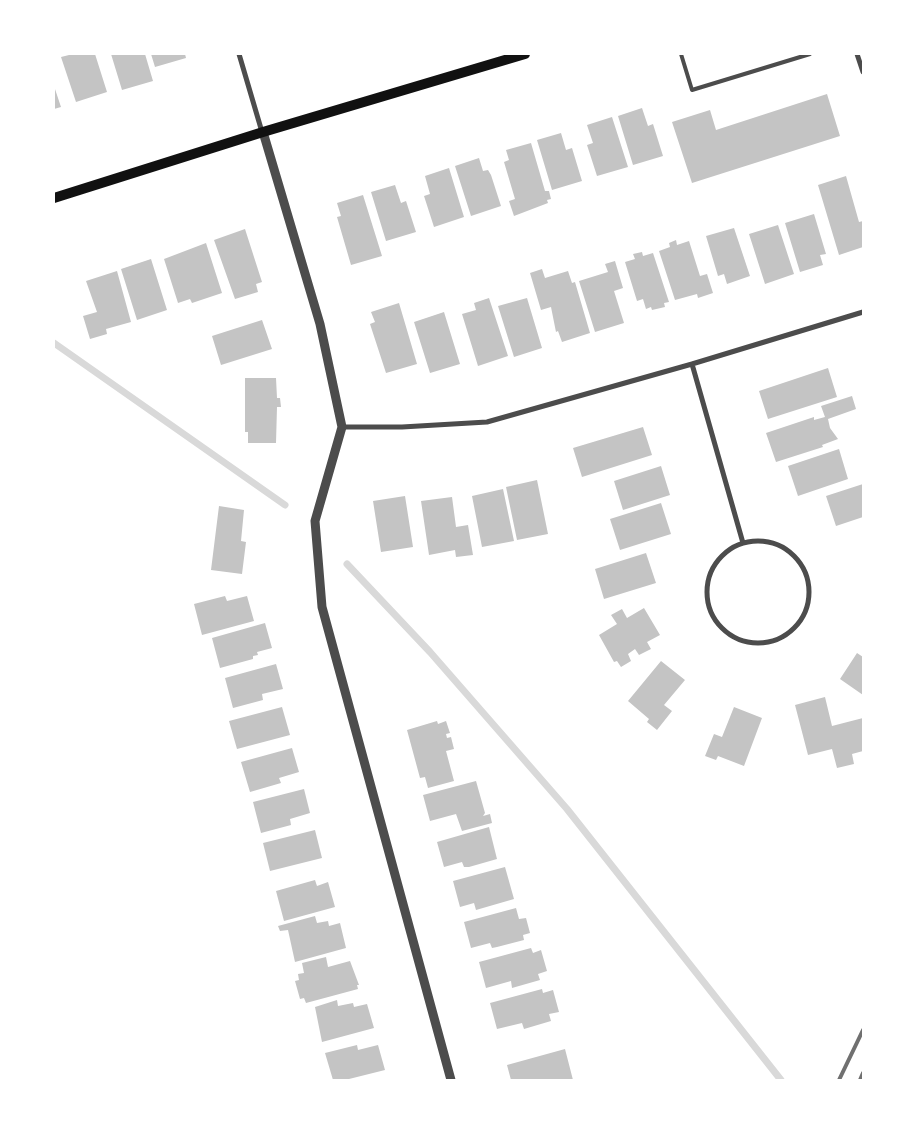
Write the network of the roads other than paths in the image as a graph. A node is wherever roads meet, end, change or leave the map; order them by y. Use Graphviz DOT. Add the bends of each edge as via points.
graph roads {
  1 [pos="238,54"];
  2 [pos="525,54"];
  3 [pos="681,54"];
  4 [pos="810,54"];
  5 [pos="857,54"];
  6 [pos="862,64"];
  7 [pos="863,72"];
  8 [pos="263,132"];
  9 [pos="54,198"];
  10 [pos="863,312"];
  11 [pos="692,364"];
  12 [pos="342,427"];
  13 [pos="743,543"];
  14 [pos="451,1080"];
  1 -- 8 [label="street"];
  2 -- 8 [label="main road"];
  3 -- 4 [label="lane" via="692,90"];
  5 -- 6 [label="street"];
  6 -- 7 [label="street"];
  8 -- 9 [label="main road"];
  8 -- 12 [label="street" via="320,324"];
  10 -- 11 [label="street"];
  11 -- 12 [label="street" via="486,422"];
  11 -- 13 [label="street"];
  12 -- 14 [label="street" via="316,521 322,607"];
  13 -- 13 [label="street" via="722,555 709,575 708,607 726,633 740,641 758,644 775,641 791,633 803,619 809,603 810,585 804,568 793,554 778,544 760,540"];
}
